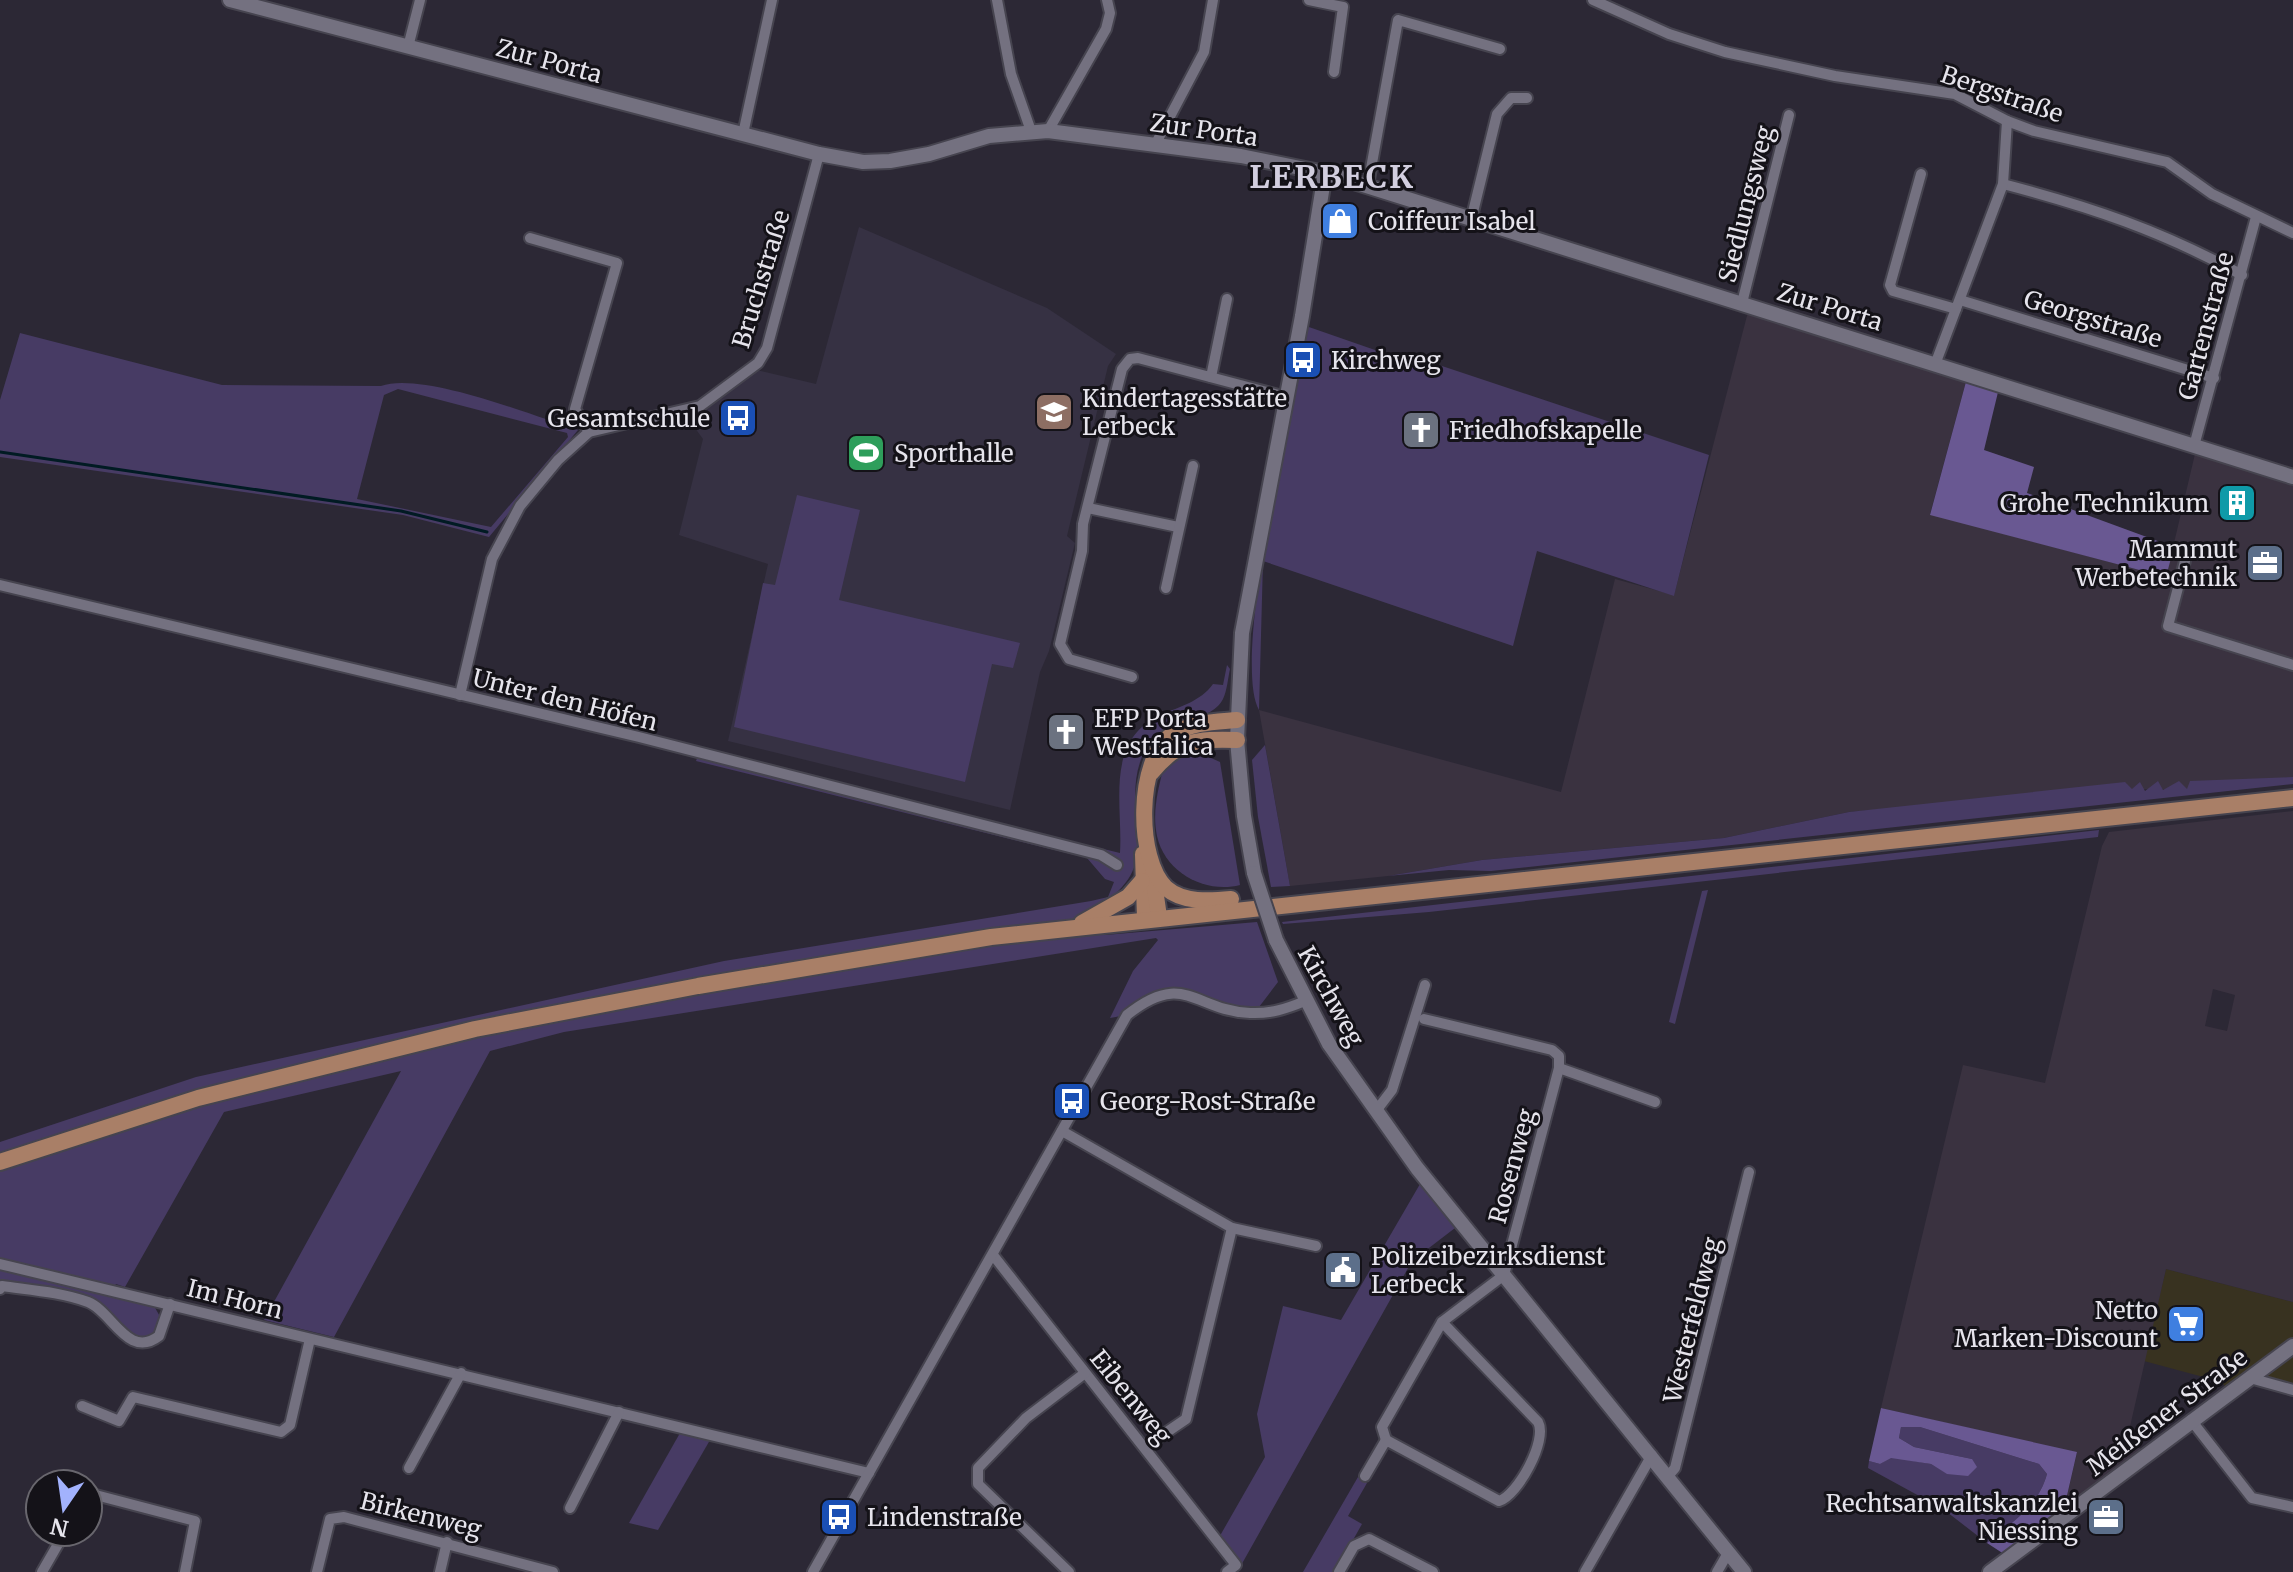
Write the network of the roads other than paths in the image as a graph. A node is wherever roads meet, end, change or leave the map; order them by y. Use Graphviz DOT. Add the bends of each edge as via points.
graph roads {
  1 [pos="230,0"];
  2 [pos="420,0"];
  3 [pos="772,0"];
  4 [pos="997,0"];
  5 [pos="1107,0"];
  6 [pos="1213,0"];
  7 [pos="1309,0"];
  8 [pos="1593,0"];
  9 [pos="1343,4"];
  10 [pos="408,47"];
  11 [pos="1500,49"];
  12 [pos="1334,72"];
  13 [pos="1527,98"];
  14 [pos="1789,115"];
  15 [pos="2007,121"];
  16 [pos="1031,131"];
  17 [pos="1048,131"];
  18 [pos="743,134"];
  19 [pos="1155,145"];
  20 [pos="819,154"];
  21 [pos="1325,173"];
  22 [pos="1921,174"];
  23 [pos="2003,184"];
  24 [pos="1368,185"];
  25 [pos="1472,216"];
  26 [pos="2256,217"];
  27 [pos="2293,233"];
  28 [pos="530,238"];
  29 [pos="2242,275"];
  30 [pos="1227,299"];
  31 [pos="1742,303"];
  32 [pos="1958,304"];
  33 [pos="1936,362"];
  34 [pos="1211,377"];
  35 [pos="2214,378"];
  36 [pos="1286,397"];
  37 [pos="589,432"];
  38 [pos="2194,446"];
  39 [pos="1193,466"];
  40 [pos="2293,477"];
  41 [pos="1088,508"];
  42 [pos="1178,527"];
  43 [pos="2185,561"];
  44 [pos="0,585"];
  45 [pos="1166,588"];
  46 [pos="2293,665"];
  47 [pos="1132,677"];
  48 [pos="460,695"];
  49 [pos="1237,720"];
  50 [pos="1237,740"];
  51 [pos="1148,778"];
  52 [pos="2293,798"];
  53 [pos="1117,865"];
  54 [pos="1147,875"];
  55 [pos="1272,905"];
  56 [pos="1152,918"];
  57 [pos="1078,926"];
  58 [pos="1425,985"];
  59 [pos="1305,1001"];
  60 [pos="1424,1019"];
  61 [pos="1559,1068"];
  62 [pos="1655,1102"];
  63 [pos="1376,1111"];
  64 [pos="1062,1131"];
  65 [pos="0,1162"];
  66 [pos="1749,1172"];
  67 [pos="1232,1228"];
  68 [pos="1316,1246"];
  69 [pos="993,1255"];
  70 [pos="0,1264"];
  71 [pos="1504,1275"];
  72 [pos="0,1289"];
  73 [pos="170,1304"];
  74 [pos="1442,1322"];
  75 [pos="310,1339"];
  76 [pos="2293,1346"];
  77 [pos="461,1373"];
  78 [pos="1085,1373"];
  79 [pos="2250,1378"];
  80 [pos="2293,1390"];
  81 [pos="82,1406"];
  82 [pos="619,1412"];
  83 [pos="2191,1420"];
  84 [pos="1386,1440"];
  85 [pos="1145,1447"];
  86 [pos="1652,1455"];
  87 [pos="409,1468"];
  88 [pos="869,1473"];
  89 [pos="1669,1475"];
  90 [pos="1365,1476"];
  91 [pos="104,1497"];
  92 [pos="2293,1507"];
  93 [pos="570,1508"];
  94 [pos="447,1542"];
  95 [pos="56,1548"];
  96 [pos="1728,1553"];
  97 [pos="1232,1568"];
  98 [pos="42,1572"];
  99 [pos="185,1572"];
  100 [pos="317,1572"];
  101 [pos="440,1572"];
  102 [pos="553,1572"];
  103 [pos="813,1572"];
  104 [pos="1069,1572"];
  105 [pos="1339,1572"];
  106 [pos="1433,1572"];
  107 [pos="1585,1572"];
  108 [pos="1717,1572"];
  109 [pos="1744,1572"];
  110 [pos="1990,1572"];
  1 -- 10 [label="main road, Zur Porta"];
  2 -- 10 [label="street"];
  3 -- 18 [label="street"];
  4 -- 16 [label="street" via="1011,74"];
  5 -- 17 [label="street" via="1106,29"];
  6 -- 19 [label="street" via="1204,52"];
  7 -- 9 [label="street"];
  8 -- 15 [label="street, Bergstraße" via="1725,52 1955,94"];
  9 -- 12 [label="street"];
  10 -- 18 [label="main road, Zur Porta"];
  11 -- 24 [label="street" via="1398,20"];
  13 -- 25 [label="street" via="1511,98 1497,114"];
  14 -- 31 [label="street, Siedlungsweg"];
  15 -- 23 [label="street"];
  15 -- 26 [label="street, Bergstraße" via="2167,162"];
  16 -- 17 [label="main road, Zur Porta"];
  16 -- 20 [label="main road, Zur Porta" via="890,161"];
  17 -- 19 [label="main road, Zur Porta"];
  18 -- 20 [label="main road, Zur Porta"];
  19 -- 21 [label="main road, Zur Porta"];
  20 -- 37 [label="street, Bruchstraße" via="767,348 758,363 700,406"];
  21 -- 24 [label="main road, Zur Porta"];
  21 -- 36 [label="main road, Kirchweg"];
  22 -- 32 [label="street, Georgstraße" via="1890,285 1893,291"];
  23 -- 29 [label="street" via="2101,210"];
  23 -- 32 [label="street"];
  24 -- 25 [label="main road, Zur Porta"];
  25 -- 31 [label="main road, Zur Porta"];
  26 -- 27 [label="street, Bergstraße"];
  26 -- 29 [label="street, Gartenstraße"];
  28 -- 37 [label="street" via="617,263 575,409"];
  29 -- 35 [label="street, Gartenstraße"];
  30 -- 34 [label="street"];
  31 -- 33 [label="main road, Zur Porta"];
  32 -- 33 [label="street"];
  32 -- 35 [label="street, Georgstraße"];
  33 -- 38 [label="main road, Zur Porta"];
  34 -- 36 [label="street"];
  34 -- 41 [label="street" via="1130,359 1122,369"];
  35 -- 38 [label="street, Gartenstraße"];
  36 -- 49 [label="main road, Kirchweg" via="1242,633"];
  37 -- 48 [label="street, Bruchstraße" via="558,460 504,531 492,559"];
  38 -- 40 [label="main road, Zur Porta"];
  39 -- 42 [label="street"];
  41 -- 42 [label="street"];
  41 -- 47 [label="street" via="1060,644 1069,659"];
  42 -- 45 [label="street"];
  43 -- 46 [label="street" via="2168,626"];
  44 -- 48 [label="street, Unter den Höfen"];
  48 -- 53 [label="street, Unter den Höfen" via="1101,855"];
  49 -- 50 [label="main road, Kirchweg"];
  49 -- 51 [label="main road" via="1190,726 1170,736 1157,749"];
  50 -- 51 [label="main road" via="1193,741 1176,747"];
  50 -- 59 [label="main road, Kirchweg, bridge" via="1254,873 1276,940"];
  51 -- 54 [label="main road"];
  52 -- 55 [label="main road"];
  54 -- 55 [label="main road" via="1178,896"];
  54 -- 56 [label="main road"];
  54 -- 57 [label="main road" via="1128,897"];
  55 -- 56 [label="main road"];
  56 -- 57 [label="main road"];
  57 -- 65 [label="main road" via="698,986 475,1029 198,1098"];
  58 -- 63 [label="street" via="1392,1090"];
  59 -- 63 [label="main road, Kirchweg"];
  59 -- 64 [label="street" via="1278,1012 1247,1014 1180,993 1150,996 1127,1015"];
  60 -- 61 [label="street" via="1552,1050 1559,1056"];
  61 -- 62 [label="street"];
  61 -- 71 [label="street, Rosenweg"];
  63 -- 71 [label="main road, Kirchweg"];
  64 -- 67 [label="street"];
  64 -- 69 [label="street"];
  66 -- 89 [label="street, Westerfeldweg" via="1675,1468"];
  67 -- 68 [label="street"];
  67 -- 85 [label="street" via="1186,1419"];
  69 -- 78 [label="street, Eibenweg"];
  69 -- 88 [label="street"];
  70 -- 73 [label="street, Im Horn"];
  71 -- 74 [label="street"];
  71 -- 86 [label="main road, Kirchweg"];
  72 -- 73 [label="street" via="90,1302 131,1340 143,1343 159,1336"];
  73 -- 75 [label="street, Im Horn"];
  74 -- 84 [label="street" via="1382,1427"];
  74 -- 84 [label="street" via="1538,1422 1540,1444 1514,1492 1499,1501"];
  75 -- 77 [label="street, Im Horn"];
  75 -- 81 [label="street" via="290,1425 281,1432 133,1397 119,1421"];
  76 -- 79 [label="main road, Meißener Straße"];
  77 -- 82 [label="street, Im Horn"];
  77 -- 87 [label="street"];
  78 -- 85 [label="street, Eibenweg"];
  78 -- 104 [label="street" via="1026,1418 976,1476 978,1484"];
  79 -- 80 [label="street"];
  79 -- 83 [label="main road, Meißener Straße"];
  82 -- 88 [label="street, Im Horn"];
  82 -- 93 [label="street"];
  83 -- 92 [label="street" via="2252,1498"];
  83 -- 110 [label="main road, Meißener Straße"];
  84 -- 90 [label="street"];
  85 -- 97 [label="street, Eibenweg"];
  86 -- 89 [label="main road, Kirchweg"];
  86 -- 107 [label="street"];
  88 -- 103 [label="street"];
  89 -- 96 [label="main road, Kirchweg"];
  91 -- 99 [label="street" via="195,1521"];
  94 -- 100 [label="street, Birkenweg" via="344,1517 330,1519"];
  94 -- 101 [label="street"];
  94 -- 102 [label="street, Birkenweg"];
  95 -- 98 [label="street"];
  96 -- 108 [label="street"];
  96 -- 109 [label="main road, Kirchweg"];
  105 -- 106 [label="street" via="1354,1546 1369,1539"];
}
